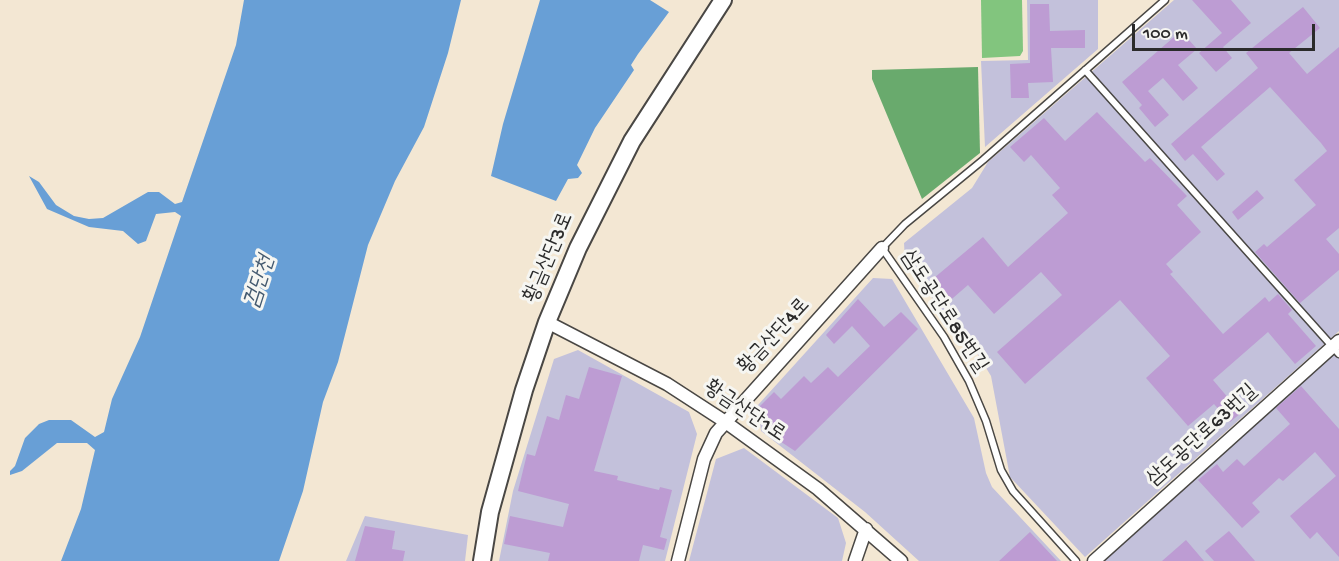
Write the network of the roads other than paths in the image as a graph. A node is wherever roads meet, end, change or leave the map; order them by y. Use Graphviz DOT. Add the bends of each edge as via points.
graph roads {
  1 [pos="723,0"];
  2 [pos="1165,0"];
  3 [pos="1085,70"];
  4 [pos="882,248"];
  5 [pos="548,322"];
  6 [pos="1337,347"];
  7 [pos="724,421"];
  8 [pos="866,529"];
  9 [pos="482,561"];
  10 [pos="678,561"];
  11 [pos="855,561"];
  12 [pos="901,561"];
  13 [pos="1076,561"];
  14 [pos="1094,561"];
  1 -- 5 [label="street, 황금산단3로" via="659,96 605,190"];
  2 -- 3 [label="lane, 삼도공단로85번길"];
  3 -- 4 [label="lane, 삼도공단로85번길"];
  3 -- 6 [label="lane"];
  4 -- 7 [label="street, 황금산단4로"];
  4 -- 13 [label="lane, 삼도공단로85번길" via="944,337 969,381 1013,491"];
  5 -- 7 [label="street, 황금산단1로" via="667,384"];
  5 -- 9 [label="street, 황금산단3로" via="507,447"];
  6 -- 14 [label="street, 삼도공단로63번길"];
  7 -- 8 [label="street, 황금산단1로"];
  7 -- 10 [label="street, 황금산단4로" via="704,459"];
  8 -- 11 [label="street"];
  8 -- 12 [label="street, 황금산단1로"];
}
